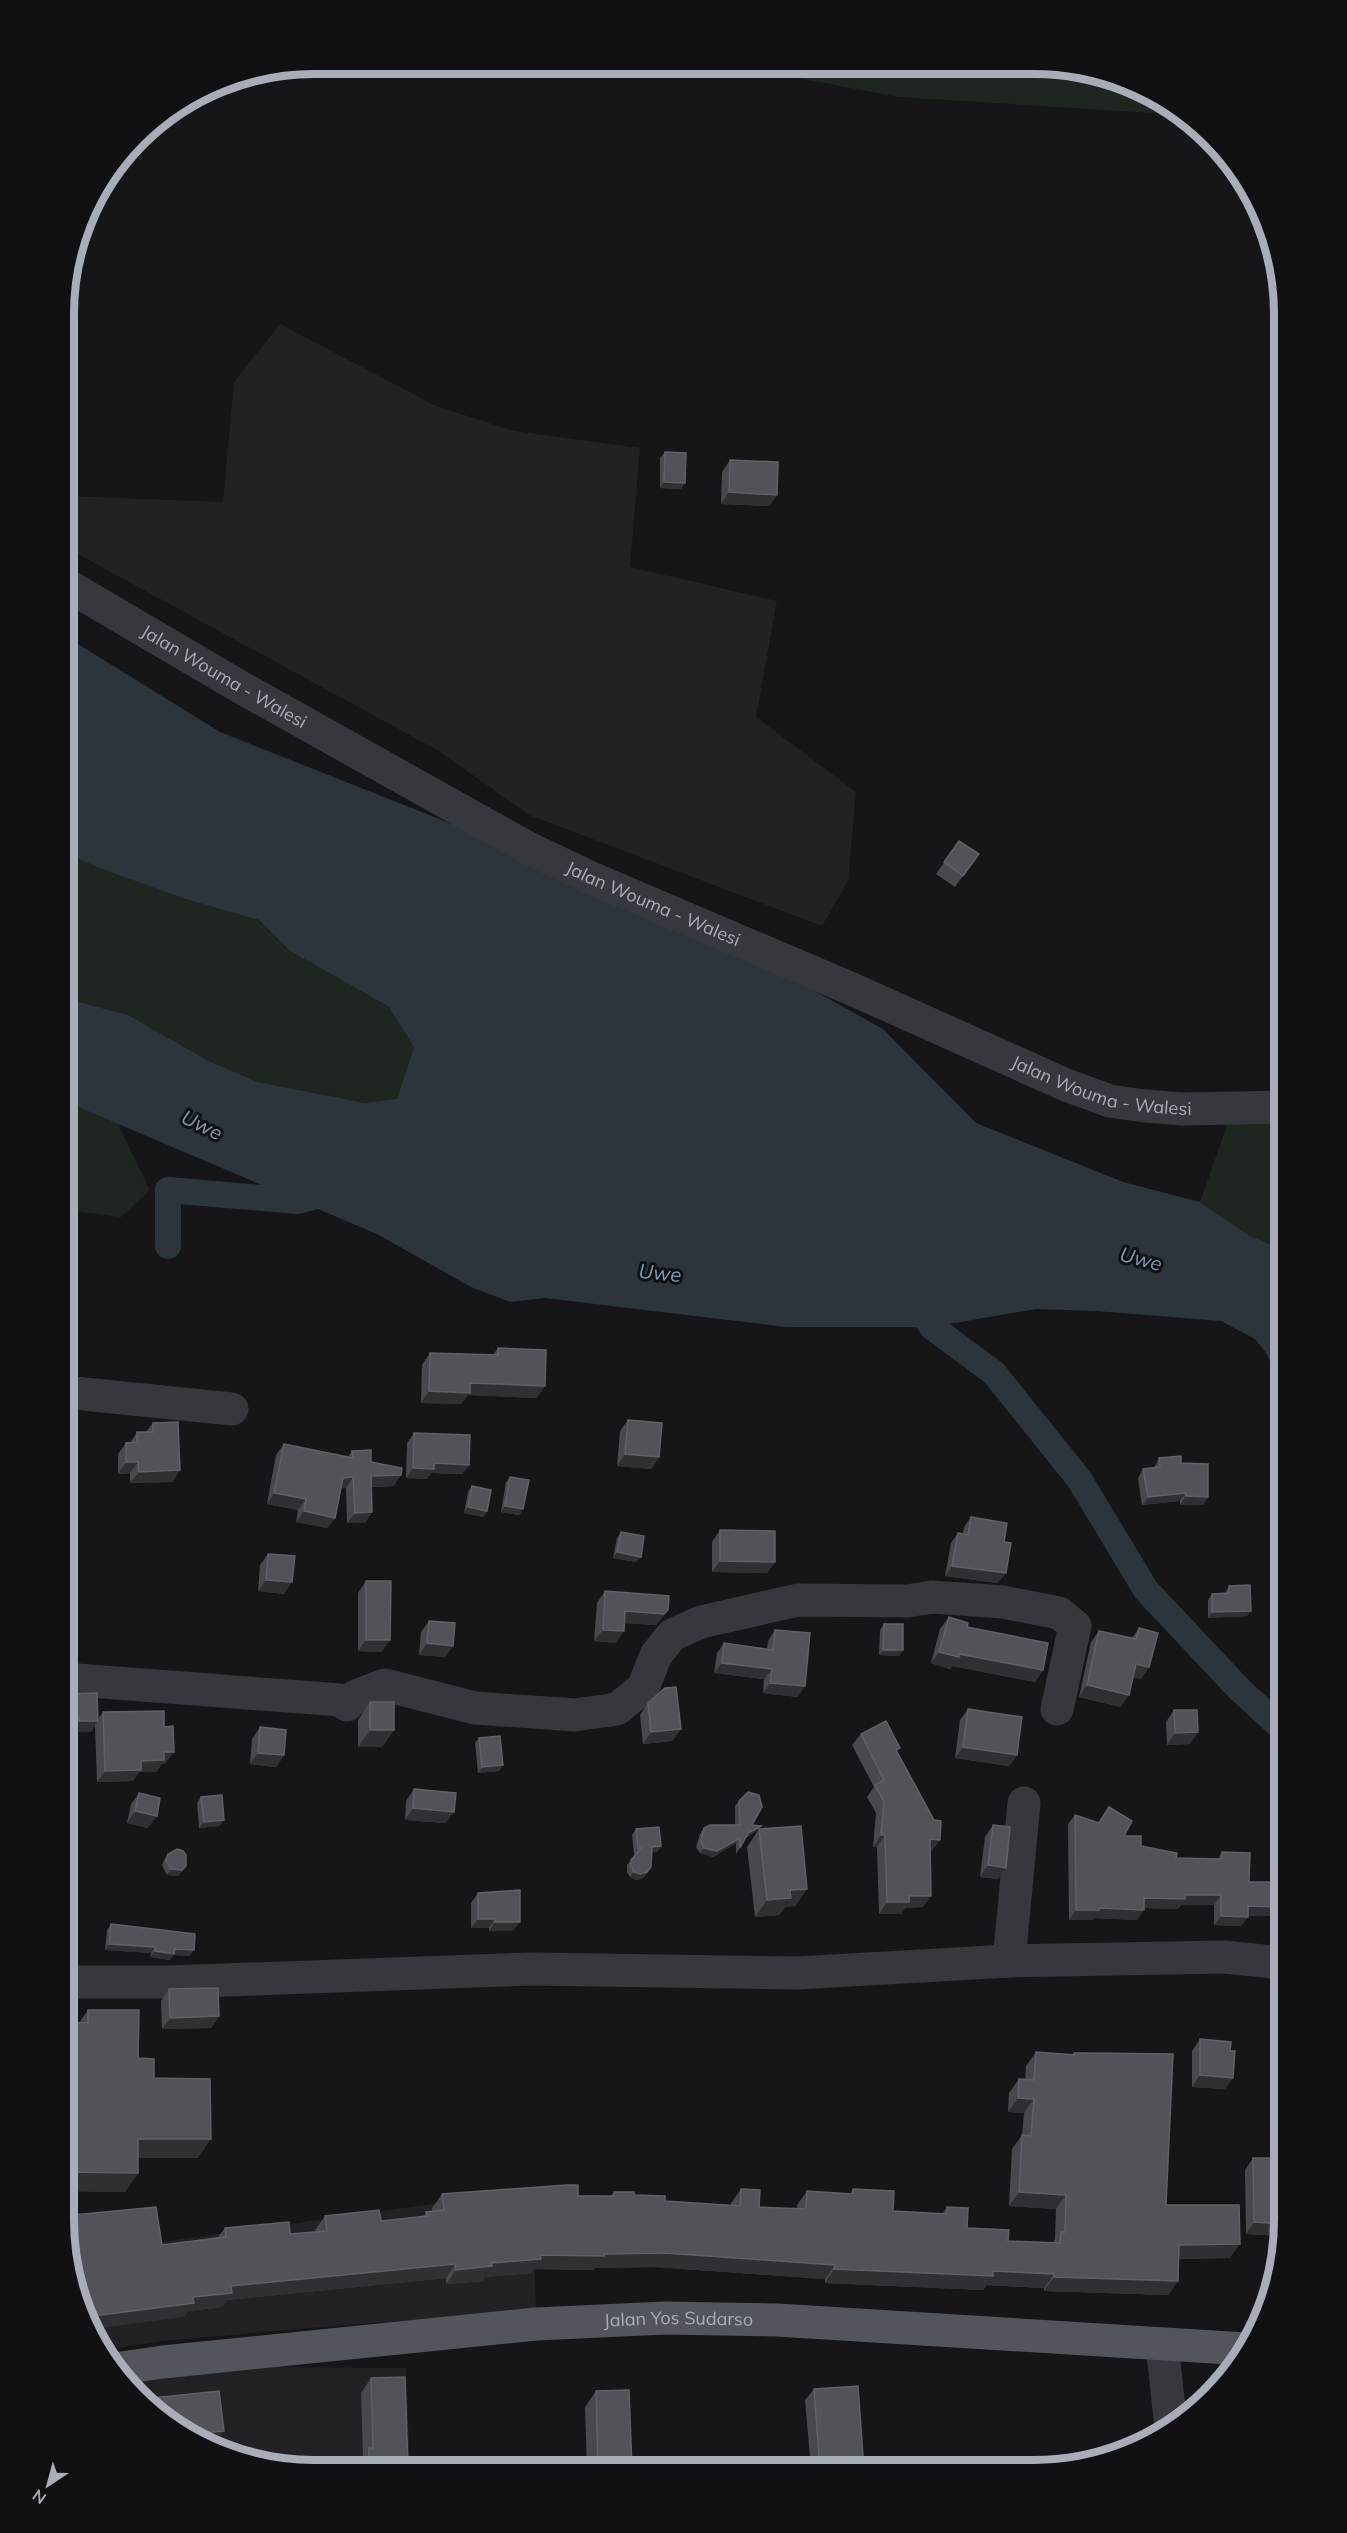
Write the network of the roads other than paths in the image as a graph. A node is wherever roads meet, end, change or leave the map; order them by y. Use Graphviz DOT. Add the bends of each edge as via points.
graph roads {
  1 [pos="74,589"];
  2 [pos="1274,1107"];
  3 [pos="74,1393"];
  4 [pos="232,1408"];
  5 [pos="74,1680"];
  6 [pos="1058,1709"];
  7 [pos="1024,1803"];
  8 [pos="1009,1961"];
  9 [pos="1274,1962"];
  10 [pos="74,1982"];
  11 [pos="1162,2344"];
  12 [pos="1236,2348"];
  13 [pos="124,2368"];
  14 [pos="1170,2417"];
  1 -- 2 [label="street, Jalan Wouma - Walesi" via="528,848 1066,1085 1110,1101 1145,1106"];
  3 -- 4 [label="street"];
  5 -- 6 [label="street" via="340,1700 347,1705 356,1696 385,1685 475,1708 574,1715 617,1709 644,1688 656,1655 672,1635 701,1622 798,1600 907,1601 932,1597 1003,1602 1059,1613 1075,1626"];
  7 -- 8 [label="street"];
  8 -- 9 [label="street" via="1224,1957"];
  8 -- 10 [label="street" via="797,1973 531,1969"];
  11 -- 12 [label="main road, Jalan Yos Sudarso"];
  11 -- 13 [label="main road, Jalan Yos Sudarso" via="777,2320 664,2318 536,2324"];
  11 -- 14 [label="street"];
}
